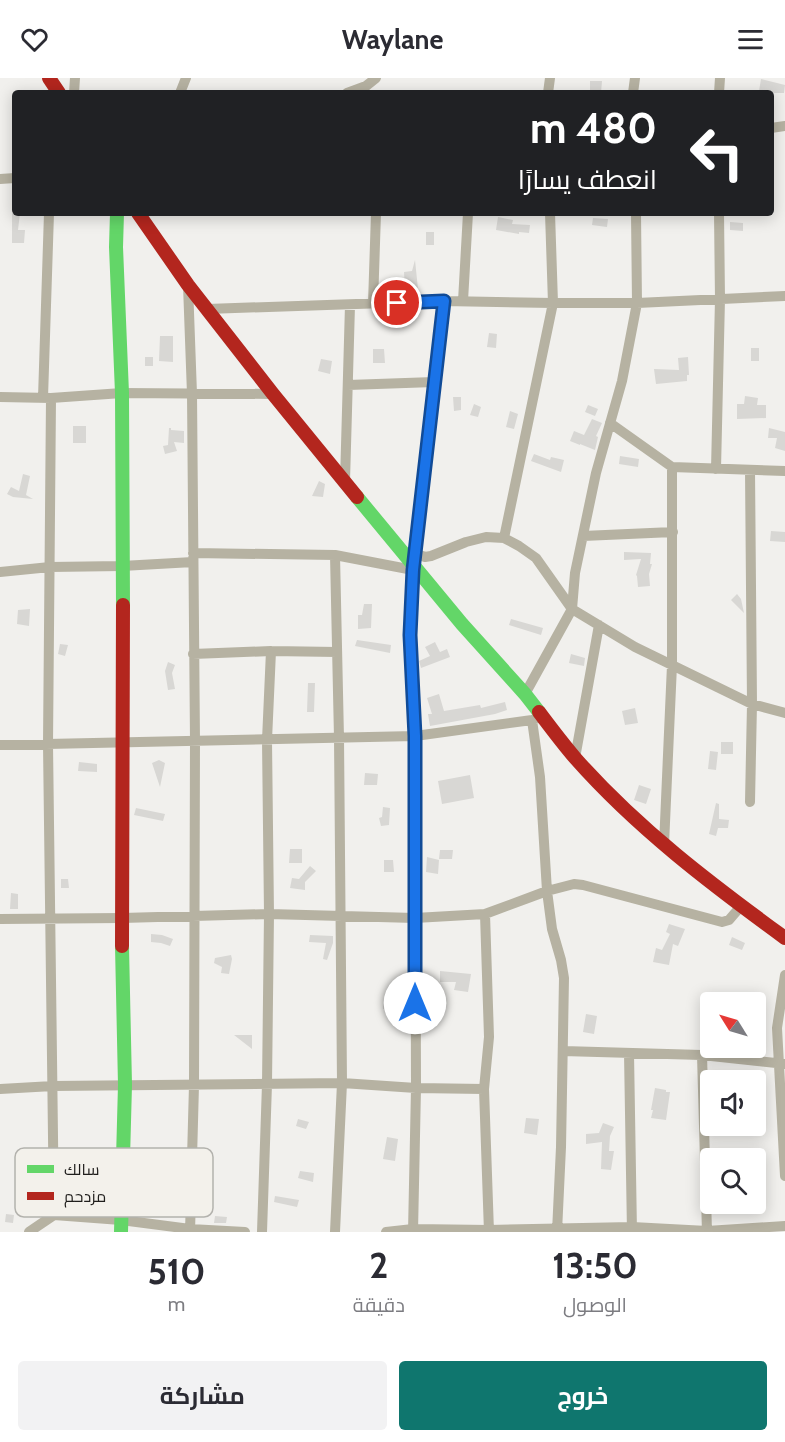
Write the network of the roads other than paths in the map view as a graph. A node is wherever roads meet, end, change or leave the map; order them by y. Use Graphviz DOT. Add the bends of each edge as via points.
graph roads {
  1 [pos="376,78"];
  2 [pos="357,90"];
  3 [pos="49,216"];
  4 [pos="117,216"];
  5 [pos="140,216"];
  6 [pos="375,216"];
  7 [pos="468,216"];
  8 [pos="550,216"];
  9 [pos="636,216"];
  10 [pos="719,216"];
  11 [pos="188,285"];
  12 [pos="785,296"];
  13 [pos="720,299"];
  14 [pos="444,301"];
  15 [pos="463,302"];
  16 [pos="553,303"];
  17 [pos="637,303"];
  18 [pos="373,304"];
  19 [pos="350,305"];
  20 [pos="207,309"];
  21 [pos="434,382"];
  22 [pos="348,385"];
  23 [pos="122,393"];
  24 [pos="192,394"];
  25 [pos="273,394"];
  26 [pos="0,397"];
  27 [pos="47,398"];
  28 [pos="610,423"];
  29 [pos="672,467"];
  30 [pos="716,469"];
  31 [pos="750,470"];
  32 [pos="785,471"];
  33 [pos="345,481"];
  34 [pos="673,532"];
  35 [pos="583,536"];
  36 [pos="504,538"];
  37 [pos="335,555"];
  38 [pos="193,558"];
  39 [pos="413,563"];
  40 [pos="122,566"];
  41 [pos="50,567"];
  42 [pos="0,572"];
  43 [pos="572,609"];
  44 [pos="599,626"];
  45 [pos="271,651"];
  46 [pos="337,652"];
  47 [pos="193,654"];
  48 [pos="672,665"];
  49 [pos="525,694"];
  50 [pos="752,704"];
  51 [pos="785,713"];
  52 [pos="537,718"];
  53 [pos="415,736"];
  54 [pos="339,738"];
  55 [pos="267,740"];
  56 [pos="195,741"];
  57 [pos="123,742"];
  58 [pos="48,744"];
  59 [pos="0,745"];
  60 [pos="575,758"];
  61 [pos="750,802"];
  62 [pos="664,845"];
  63 [pos="547,891"];
  64 [pos="741,906"];
  65 [pos="268,914"];
  66 [pos="485,914"];
  67 [pos="340,915"];
  68 [pos="195,916"];
  69 [pos="122,918"];
  70 [pos="415,918"];
  71 [pos="0,919"];
  72 [pos="50,919"];
  73 [pos="785,938"];
  74 [pos="785,975"];
  75 [pos="563,1051"];
  76 [pos="628,1053"];
  77 [pos="700,1055"];
  78 [pos="702,1058"];
  79 [pos="729,1058"];
  80 [pos="782,1064"];
  81 [pos="342,1083"];
  82 [pos="194,1084"];
  83 [pos="267,1084"];
  84 [pos="125,1085"];
  85 [pos="53,1086"];
  86 [pos="416,1088"];
  87 [pos="0,1089"];
  88 [pos="484,1089"];
  89 [pos="53,1148"];
  90 [pos="123,1148"];
  91 [pos="192,1148"];
  92 [pos="785,1176"];
  93 [pos="51,1217"];
  94 [pos="66,1217"];
  95 [pos="121,1226"];
  96 [pos="785,1226"];
  97 [pos="413,1230"];
  98 [pos="557,1230"];
  99 [pos="632,1230"];
  100 [pos="190,1231"];
  101 [pos="489,1231"];
  102 [pos="29,1232"];
  103 [pos="245,1232"];
  104 [pos="262,1232"];
  105 [pos="335,1232"];
  106 [pos="386,1232"];
  107 [pos="707,1232"];
  1 -- 2 [label="street"];
  3 -- 27 [label="street"];
  4 -- 23 [label="street"];
  5 -- 11 [label="street"];
  6 -- 18 [label="street"];
  7 -- 15 [label="street"];
  8 -- 16 [label="street"];
  9 -- 17 [label="street"];
  10 -- 13 [label="street"];
  11 -- 20 [label="street"];
  11 -- 24 [label="street"];
  12 -- 13 [label="street"];
  13 -- 17 [label="street"];
  13 -- 30 [label="street"];
  14 -- 15 [label="street"];
  14 -- 18 [label="street"];
  14 -- 21 [label="street"];
  15 -- 16 [label="street"];
  16 -- 17 [label="street"];
  16 -- 36 [label="street"];
  17 -- 28 [label="street"];
  18 -- 19 [label="street"];
  19 -- 20 [label="street"];
  19 -- 22 [label="street"];
  20 -- 25 [label="street"];
  21 -- 22 [label="street"];
  21 -- 39 [label="street"];
  22 -- 33 [label="street"];
  23 -- 24 [label="street"];
  23 -- 27 [label="street"];
  23 -- 40 [label="street"];
  24 -- 25 [label="street"];
  24 -- 38 [label="street"];
  25 -- 33 [label="street"];
  26 -- 27 [label="street"];
  27 -- 41 [label="street"];
  28 -- 29 [label="street"];
  28 -- 35 [label="street"];
  29 -- 30 [label="street"];
  29 -- 34 [label="street"];
  30 -- 31 [label="street"];
  31 -- 32 [label="street"];
  31 -- 50 [label="street"];
  33 -- 39 [label="street"];
  34 -- 35 [label="street"];
  34 -- 48 [label="street"];
  35 -- 43 [label="street"];
  36 -- 39 [label="street" via="466,542"];
  36 -- 43 [label="street" via="536,558"];
  37 -- 38 [label="street"];
  37 -- 39 [label="street"];
  37 -- 46 [label="street"];
  38 -- 40 [label="street"];
  38 -- 47 [label="street"];
  39 -- 49 [label="street"];
  39 -- 53 [label="street" via="410,635"];
  40 -- 41 [label="street"];
  40 -- 57 [label="street"];
  41 -- 42 [label="street"];
  41 -- 58 [label="street"];
  43 -- 44 [label="street"];
  43 -- 49 [label="street"];
  44 -- 48 [label="street"];
  44 -- 60 [label="street"];
  45 -- 46 [label="street"];
  45 -- 47 [label="street"];
  45 -- 55 [label="street"];
  46 -- 54 [label="street"];
  47 -- 56 [label="street"];
  48 -- 50 [label="street"];
  48 -- 62 [label="street"];
  49 -- 52 [label="street"];
  50 -- 51 [label="street"];
  50 -- 61 [label="street"];
  52 -- 53 [label="street"];
  52 -- 60 [label="street"];
  52 -- 63 [label="street"];
  53 -- 54 [label="street"];
  53 -- 70 [label="street"];
  54 -- 55 [label="street"];
  54 -- 67 [label="street"];
  55 -- 56 [label="street"];
  55 -- 65 [label="street"];
  56 -- 57 [label="street"];
  56 -- 68 [label="street"];
  57 -- 58 [label="street"];
  57 -- 69 [label="street"];
  58 -- 59 [label="street"];
  58 -- 72 [label="street"];
  60 -- 62 [label="street"];
  62 -- 64 [label="street"];
  63 -- 64 [label="street" via="583,885 722,922"];
  63 -- 66 [label="street"];
  63 -- 75 [label="street" via="564,978"];
  64 -- 73 [label="street"];
  65 -- 67 [label="street"];
  65 -- 68 [label="street"];
  65 -- 83 [label="street"];
  66 -- 70 [label="street"];
  66 -- 88 [label="street" via="489,1037"];
  67 -- 70 [label="street"];
  67 -- 81 [label="street"];
  68 -- 69 [label="street"];
  68 -- 82 [label="street"];
  69 -- 72 [label="street"];
  69 -- 84 [label="street"];
  70 -- 86 [label="street"];
  71 -- 72 [label="street"];
  72 -- 85 [label="street"];
  74 -- 80 [label="street" via="777,1028"];
  75 -- 76 [label="street"];
  75 -- 98 [label="street"];
  76 -- 77 [label="street"];
  76 -- 99 [label="street"];
  78 -- 107 [label="street"];
  79 -- 80 [label="street"];
  80 -- 92 [label="street"];
  81 -- 83 [label="street"];
  81 -- 86 [label="street"];
  81 -- 105 [label="street"];
  82 -- 83 [label="street"];
  82 -- 84 [label="street"];
  82 -- 91 [label="street"];
  83 -- 104 [label="street"];
  84 -- 85 [label="street"];
  84 -- 90 [label="street"];
  85 -- 87 [label="street"];
  85 -- 89 [label="street"];
  86 -- 88 [label="street"];
  86 -- 97 [label="street"];
  88 -- 101 [label="street"];
  93 -- 102 [label="street"];
  94 -- 95 [label="street"];
  95 -- 100 [label="street"];
  96 -- 107 [label="street"];
  97 -- 101 [label="street"];
  97 -- 106 [label="street"];
  98 -- 99 [label="street"];
  98 -- 101 [label="street"];
  99 -- 107 [label="street"];
  100 -- 103 [label="street"];
}
